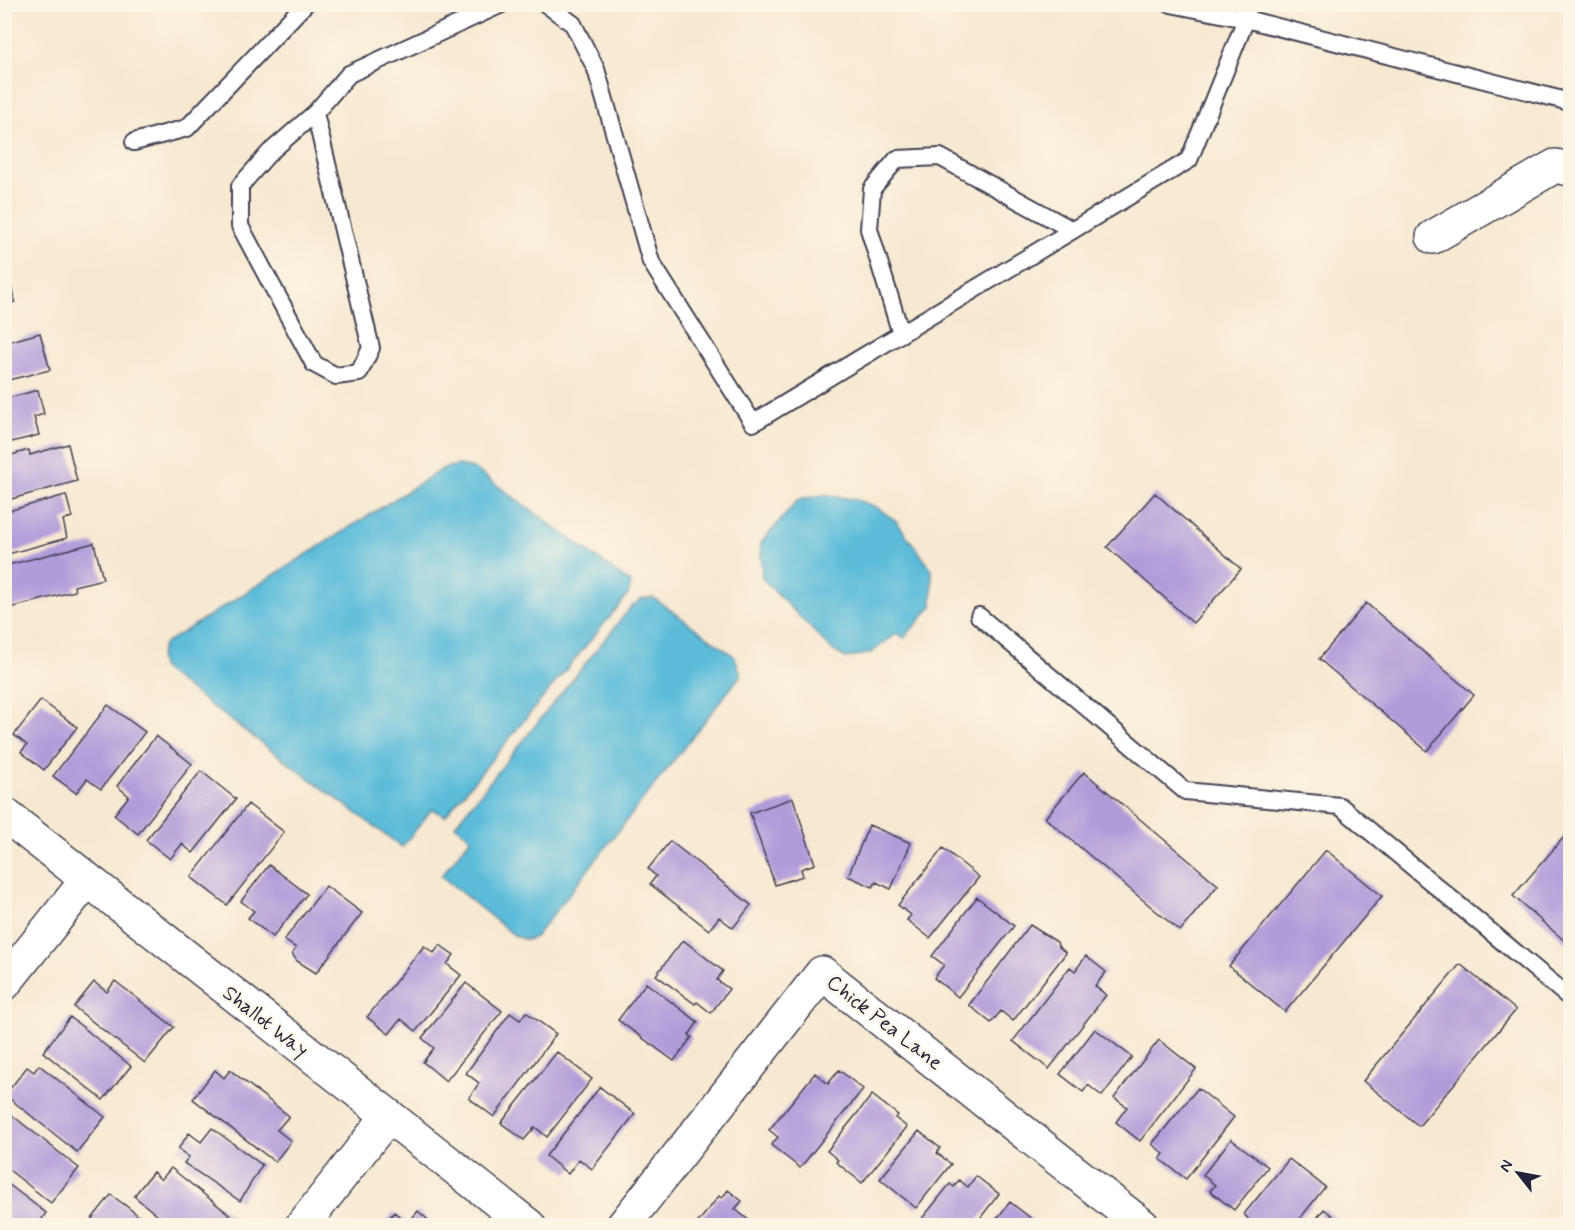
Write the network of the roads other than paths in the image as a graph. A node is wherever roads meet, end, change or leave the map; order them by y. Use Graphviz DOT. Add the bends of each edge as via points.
graph roads {
  1 [pos="305,4"];
  2 [pos="502,4"];
  3 [pos="546,4"];
  4 [pos="1171,4"];
  5 [pos="1247,12"];
  6 [pos="1570,102"];
  7 [pos="315,113"];
  8 [pos="134,142"];
  9 [pos="1570,169"];
  10 [pos="1072,230"];
  11 [pos="1433,237"];
  12 [pos="901,334"];
  13 [pos="979,616"];
  14 [pos="4,814"];
  15 [pos="87,880"];
  16 [pos="4,984"];
  17 [pos="1570,998"];
  18 [pos="388,1116"];
  19 [pos="302,1226"];
  20 [pos="529,1226"];
  21 [pos="623,1226"];
  22 [pos="1143,1226"];
  1 -- 8 [label="lane" via="187,128"];
  2 -- 7 [label="lane" via="349,74"];
  3 -- 12 [label="lane" via="573,24 596,69 651,262 753,423"];
  4 -- 5 [label="lane"];
  5 -- 6 [label="lane"];
  5 -- 10 [label="lane" via="1190,160"];
  7 -- 7 [label="lane" via="269,153 240,186 240,226 314,364 336,376 359,373 371,348"];
  9 -- 11 [label="street" via="1555,166"];
  10 -- 12 [label="lane"];
  10 -- 12 [label="lane" via="940,157 897,159 872,189 869,229"];
  13 -- 17 [label="lane" via="1185,791 1340,806"];
  14 -- 15 [label="street, Shallot Way"];
  15 -- 16 [label="street"];
  15 -- 18 [label="street, Shallot Way"];
  18 -- 19 [label="street"];
  18 -- 20 [label="street, Shallot Way"];
  21 -- 22 [label="street, Chick Pea Lane" via="822,974"];
}
